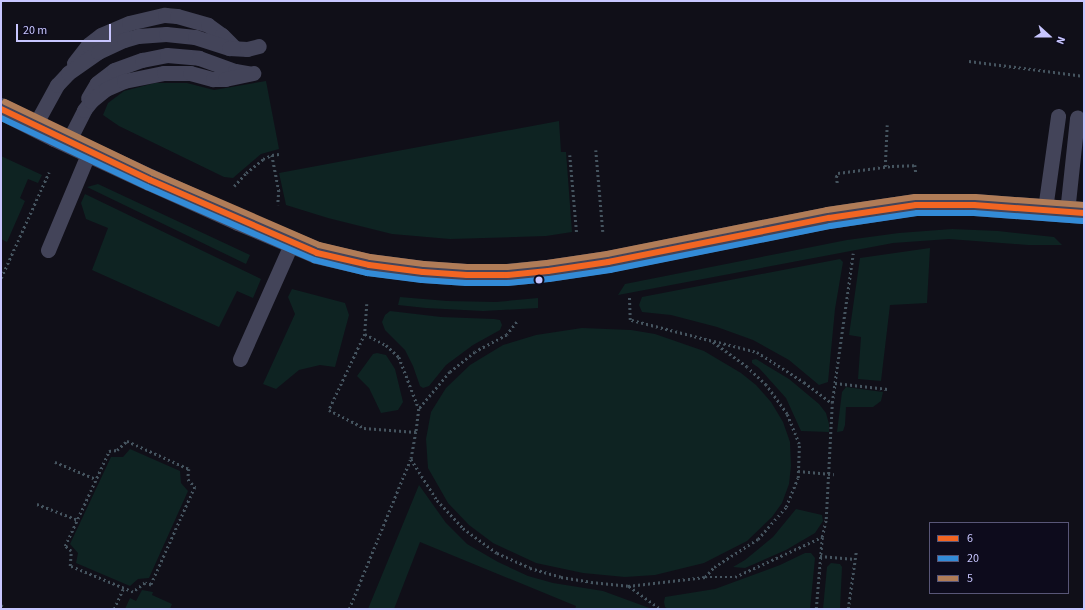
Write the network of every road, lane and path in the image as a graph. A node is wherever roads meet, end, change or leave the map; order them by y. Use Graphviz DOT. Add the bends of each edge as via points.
graph roads {
  1 [pos="259,46"];
  2 [pos="969,61"];
  3 [pos="258,72"];
  4 [pos="1084,76"];
  5 [pos="1,109"];
  6 [pos="1058,116"];
  7 [pos="1077,118"];
  8 [pos="887,125"];
  9 [pos="35,126"];
  10 [pos="68,142"];
  11 [pos="596,150"];
  12 [pos="89,152"];
  13 [pos="279,154"];
  14 [pos="272,155"];
  15 [pos="570,155"];
  16 [pos="885,167"];
  17 [pos="49,172"];
  18 [pos="916,173"];
  19 [pos="837,183"];
  20 [pos="234,186"];
  21 [pos="278,205"];
  22 [pos="1045,209"];
  23 [pos="1075,212"];
  24 [pos="603,232"];
  25 [pos="577,235"];
  26 [pos="292,242"];
  27 [pos="48,250"];
  28 [pos="853,253"];
  29 [pos="1,278"];
  30 [pos="629,297"];
  31 [pos="367,304"];
  32 [pos="517,322"];
  33 [pos="365,334"];
  34 [pos="711,341"];
  35 [pos="240,359"];
  36 [pos="835,383"];
  37 [pos="888,389"];
  38 [pos="832,403"];
  39 [pos="419,409"];
  40 [pos="416,432"];
  41 [pos="411,459"];
  42 [pos="55,462"];
  43 [pos="798,472"];
  44 [pos="827,474"];
  45 [pos="834,474"];
  46 [pos="96,479"];
  47 [pos="37,504"];
  48 [pos="78,520"];
  49 [pos="822,537"];
  50 [pos="856,552"];
  51 [pos="820,556"];
  52 [pos="855,559"];
  53 [pos="705,577"];
  54 [pos="628,586"];
  55 [pos="123,589"];
  56 [pos="1,605"];
  57 [pos="5,609"];
  58 [pos="114,609"];
  59 [pos="349,609"];
  60 [pos="661,609"];
  61 [pos="816,609"];
  62 [pos="848,609"];
  1 -- 9 [label="lane" via="235,48 208,25 177,16 156,17 130,23 101,35 76,58 68,73 57,85"];
  2 -- 4 [label="path"];
  3 -- 10 [label="lane" via="235,71 191,56 168,55 126,64 104,76 93,89"];
  5 -- 9 [label="street"];
  6 -- 22 [label="lane"];
  7 -- 23 [label="lane"];
  8 -- 16 [label="path"];
  9 -- 10 [label="street"];
  10 -- 12 [label="street"];
  11 -- 24 [label="path"];
  12 -- 26 [label="street"];
  12 -- 27 [label="lane"];
  13 -- 14 [label="path"];
  14 -- 20 [label="path" via="263,159"];
  14 -- 21 [label="path" via="279,190"];
  15 -- 25 [label="path"];
  16 -- 18 [label="path" via="912,164 915,165"];
  16 -- 19 [label="path" via="838,173"];
  17 -- 29 [label="path"];
  22 -- 23 [label="street"];
  22 -- 26 [label="street" via="966,205 888,208 608,262 508,274 467,275 369,265 317,252"];
  26 -- 35 [label="lane"];
  28 -- 36 [label="path"];
  30 -- 34 [label="path" via="630,320"];
  31 -- 33 [label="path"];
  32 -- 39 [label="path" via="507,335 476,352 450,372"];
  33 -- 39 [label="path" via="386,345 399,358"];
  33 -- 40 [label="path" via="329,410 364,428"];
  34 -- 38 [label="path" via="757,352"];
  34 -- 43 [label="path" via="747,367 766,385 787,414 798,444"];
  36 -- 37 [label="path"];
  36 -- 38 [label="path"];
  38 -- 44 [label="path"];
  39 -- 40 [label="path"];
  40 -- 41 [label="path"];
  41 -- 54 [label="path" via="437,500 463,528 497,553 530,568 561,577"];
  41 -- 59 [label="path"];
  42 -- 46 [label="path"];
  43 -- 44 [label="path"];
  43 -- 53 [label="path" via="786,508 758,539 714,567"];
  44 -- 45 [label="path"];
  44 -- 49 [label="path" via="826,518"];
  46 -- 48 [label="path"];
  46 -- 55 [label="path" via="109,451 117,450 127,441 189,469 188,479 194,487 151,585 145,583 133,592"];
  47 -- 48 [label="path"];
  48 -- 55 [label="path" via="65,546 71,551 70,566"];
  49 -- 51 [label="path"];
  49 -- 53 [label="path" via="735,577"];
  50 -- 52 [label="path"];
  51 -- 52 [label="path"];
  51 -- 61 [label="path"];
  52 -- 62 [label="path"];
  53 -- 54 [label="path"];
  54 -- 60 [label="path"];
  55 -- 58 [label="path"];
  56 -- 57 [label="path"];
}
